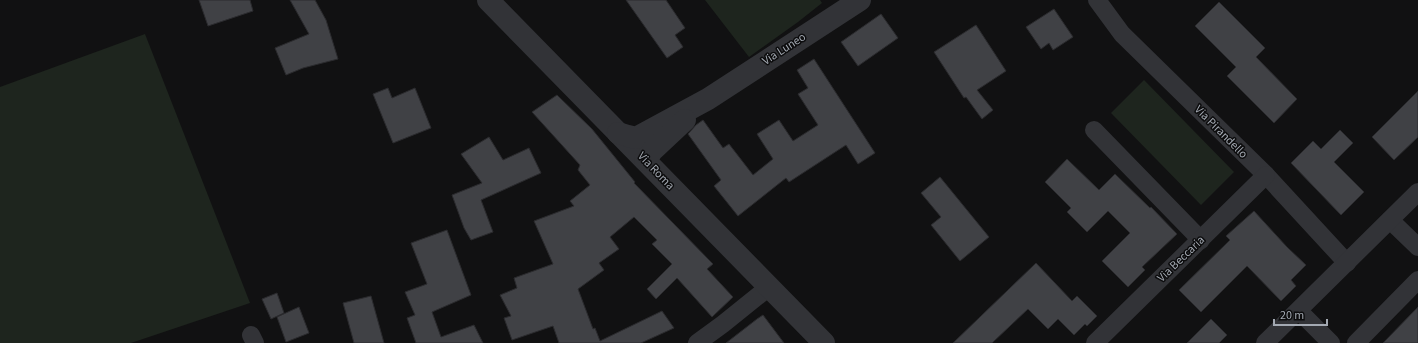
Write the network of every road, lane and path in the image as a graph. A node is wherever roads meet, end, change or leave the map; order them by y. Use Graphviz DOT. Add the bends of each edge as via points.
graph roads {
  1 [pos="488,0"];
  2 [pos="860,0"];
  3 [pos="1098,0"];
  4 [pos="708,99"];
  5 [pos="1094,130"];
  6 [pos="618,133"];
  7 [pos="646,160"];
  8 [pos="1266,175"];
  9 [pos="1418,192"];
  10 [pos="1390,220"];
  11 [pos="1201,240"];
  12 [pos="1418,247"];
  13 [pos="1346,263"];
  14 [pos="1418,280"];
  15 [pos="769,287"];
  16 [pos="1299,311"];
  17 [pos="697,343"];
  18 [pos="824,343"];
  19 [pos="1095,343"];
  20 [pos="1265,343"];
  21 [pos="1331,343"];
  22 [pos="1356,343"];
  1 -- 6 [label="street, Via Roma"];
  2 -- 4 [label="street, Via Luneo"];
  3 -- 8 [label="street, Via Pirandello" via="1122,34"];
  4 -- 6 [label="street, Via Luneo" via="636,138"];
  4 -- 7 [label="street, Via Luneo" via="653,150"];
  5 -- 11 [label="street"];
  6 -- 7 [label="street, Via Roma"];
  7 -- 15 [label="street, Via Roma"];
  8 -- 11 [label="street, Via Beccaria"];
  8 -- 13 [label="street, Via Pirandello"];
  9 -- 10 [label="street"];
  10 -- 12 [label="street"];
  10 -- 13 [label="street"];
  11 -- 19 [label="street, Via Beccaria"];
  13 -- 16 [label="street"];
  14 -- 22 [label="street"];
  15 -- 17 [label="street"];
  15 -- 18 [label="street, Via Roma"];
  16 -- 20 [label="street"];
  16 -- 21 [label="street"];
}
